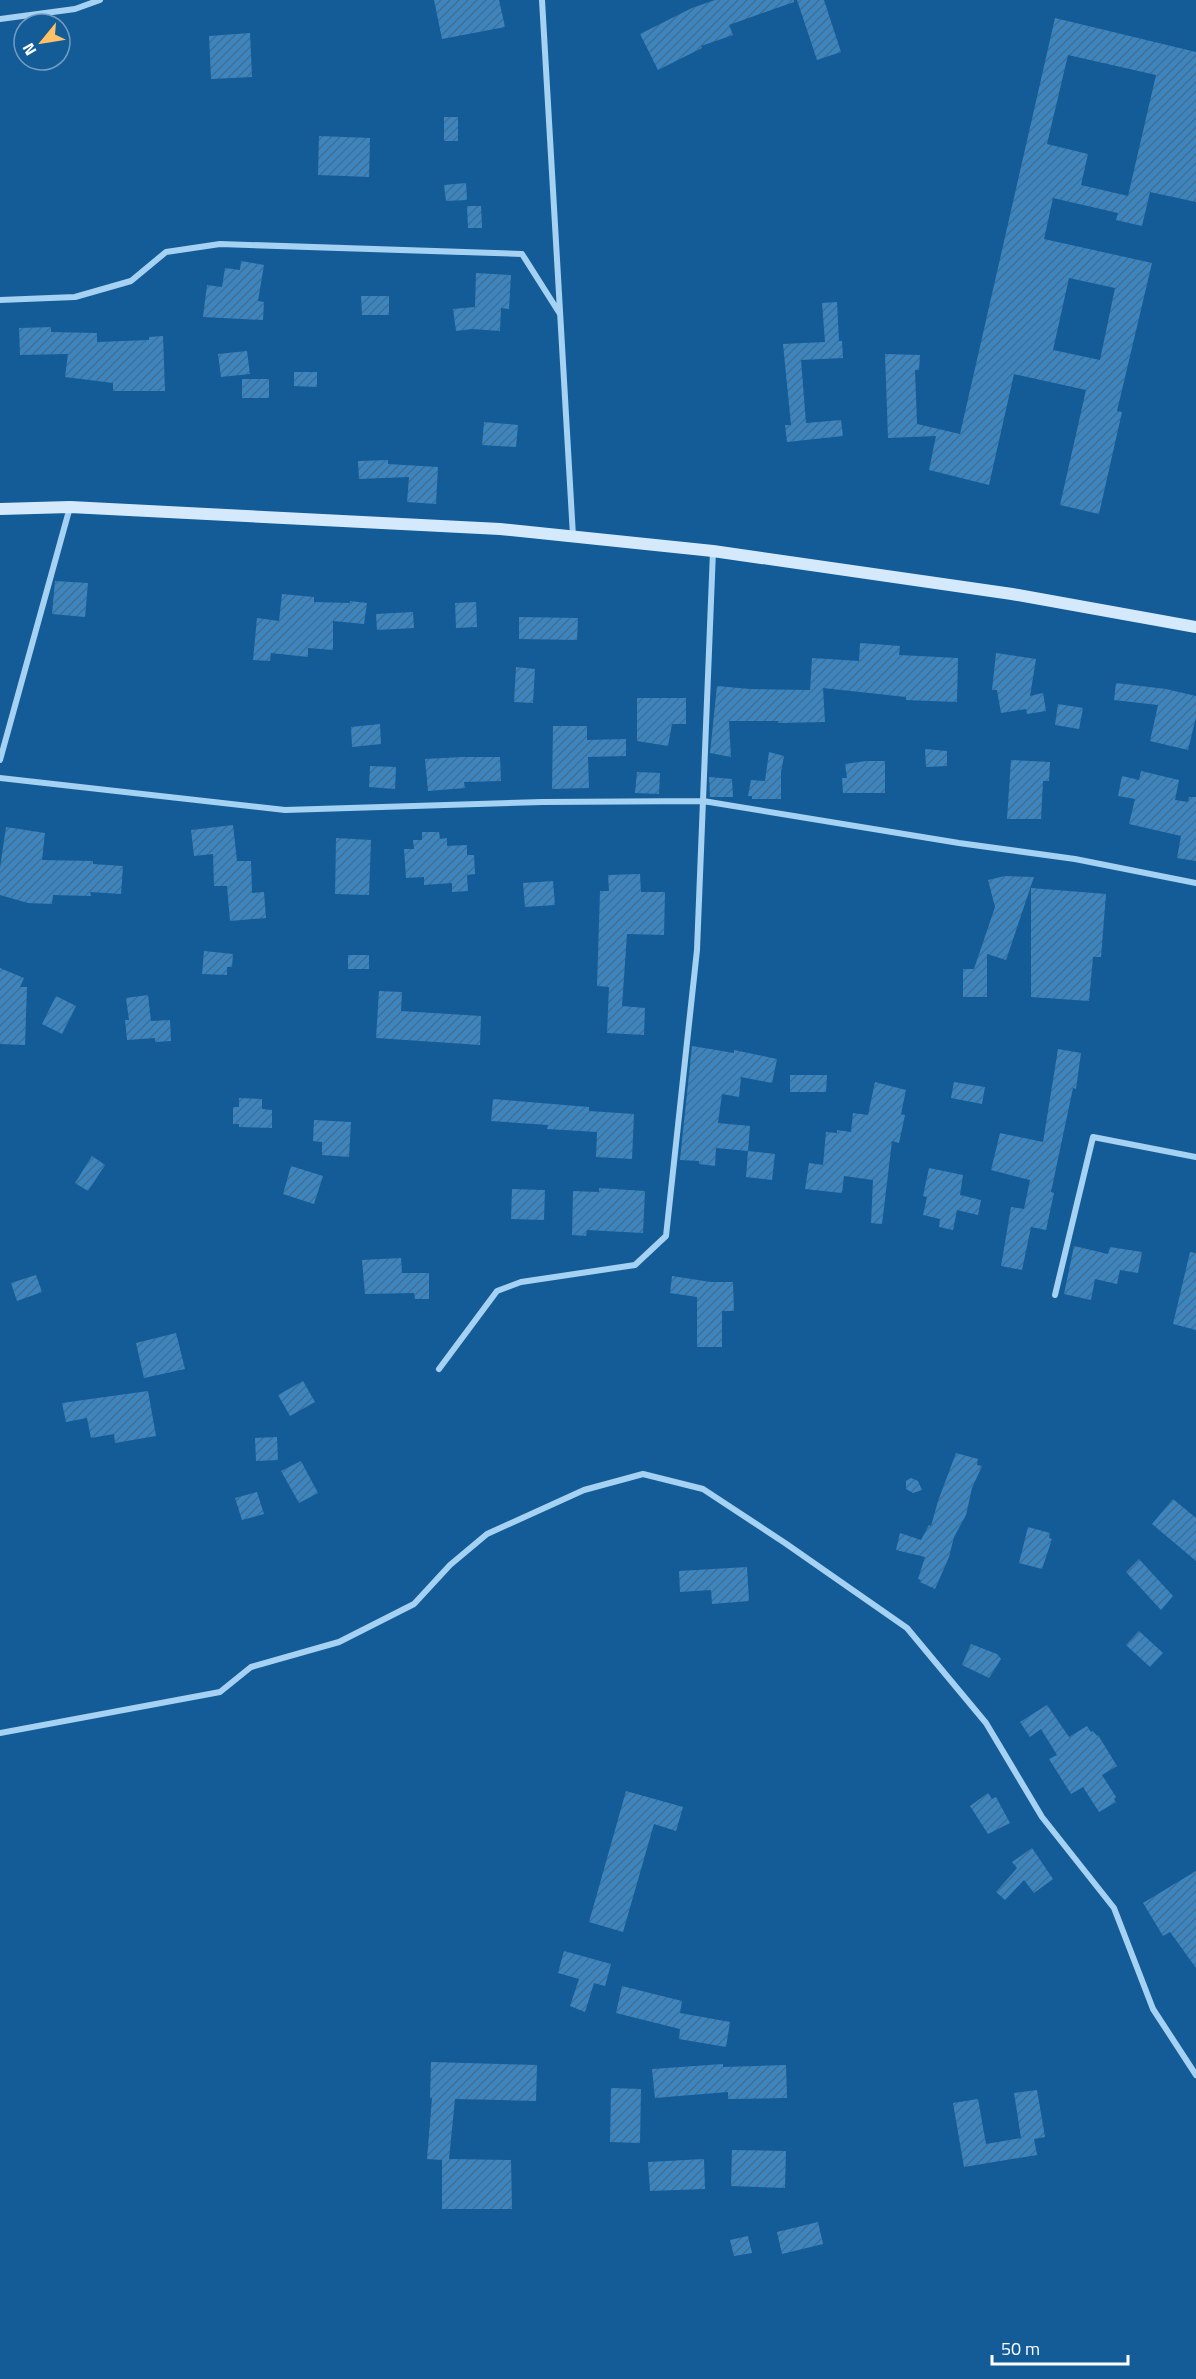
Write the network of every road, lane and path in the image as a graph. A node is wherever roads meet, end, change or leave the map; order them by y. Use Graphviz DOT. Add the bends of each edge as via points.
graph roads {
  1 [pos="100,0"];
  2 [pos="542,0"];
  3 [pos="0,19"];
  4 [pos="0,300"];
  5 [pos="560,314"];
  6 [pos="70,507"];
  7 [pos="0,508"];
  8 [pos="573,537"];
  9 [pos="713,551"];
  10 [pos="1196,627"];
  11 [pos="0,760"];
  12 [pos="0,778"];
  13 [pos="704,801"];
  14 [pos="1196,883"];
  15 [pos="1196,1157"];
  16 [pos="1055,1295"];
  17 [pos="439,1369"];
  18 [pos="0,1732"];
  19 [pos="1196,2075"];
  1 -- 3 [label="street" via="75,9"];
  2 -- 5 [label="street"];
  4 -- 5 [label="street" via="75,297 131,281 166,252 220,244 522,254"];
  5 -- 8 [label="street"];
  6 -- 7 [label="main road"];
  6 -- 8 [label="main road"];
  6 -- 11 [label="street"];
  8 -- 9 [label="main road"];
  9 -- 10 [label="main road" via="1012,594"];
  9 -- 13 [label="street"];
  12 -- 13 [label="street" via="285,810"];
  13 -- 14 [label="street" via="1076,859"];
  13 -- 17 [label="street" via="696,950 666,1236 635,1265 520,1282 497,1292"];
  15 -- 16 [label="street" via="1093,1137"];
  18 -- 19 [label="street" via="220,1692 251,1667 339,1642 414,1604 450,1565 487,1534 584,1490 643,1474 703,1489 907,1628 986,1723 1042,1817 1114,1908 1153,2009"];
}
